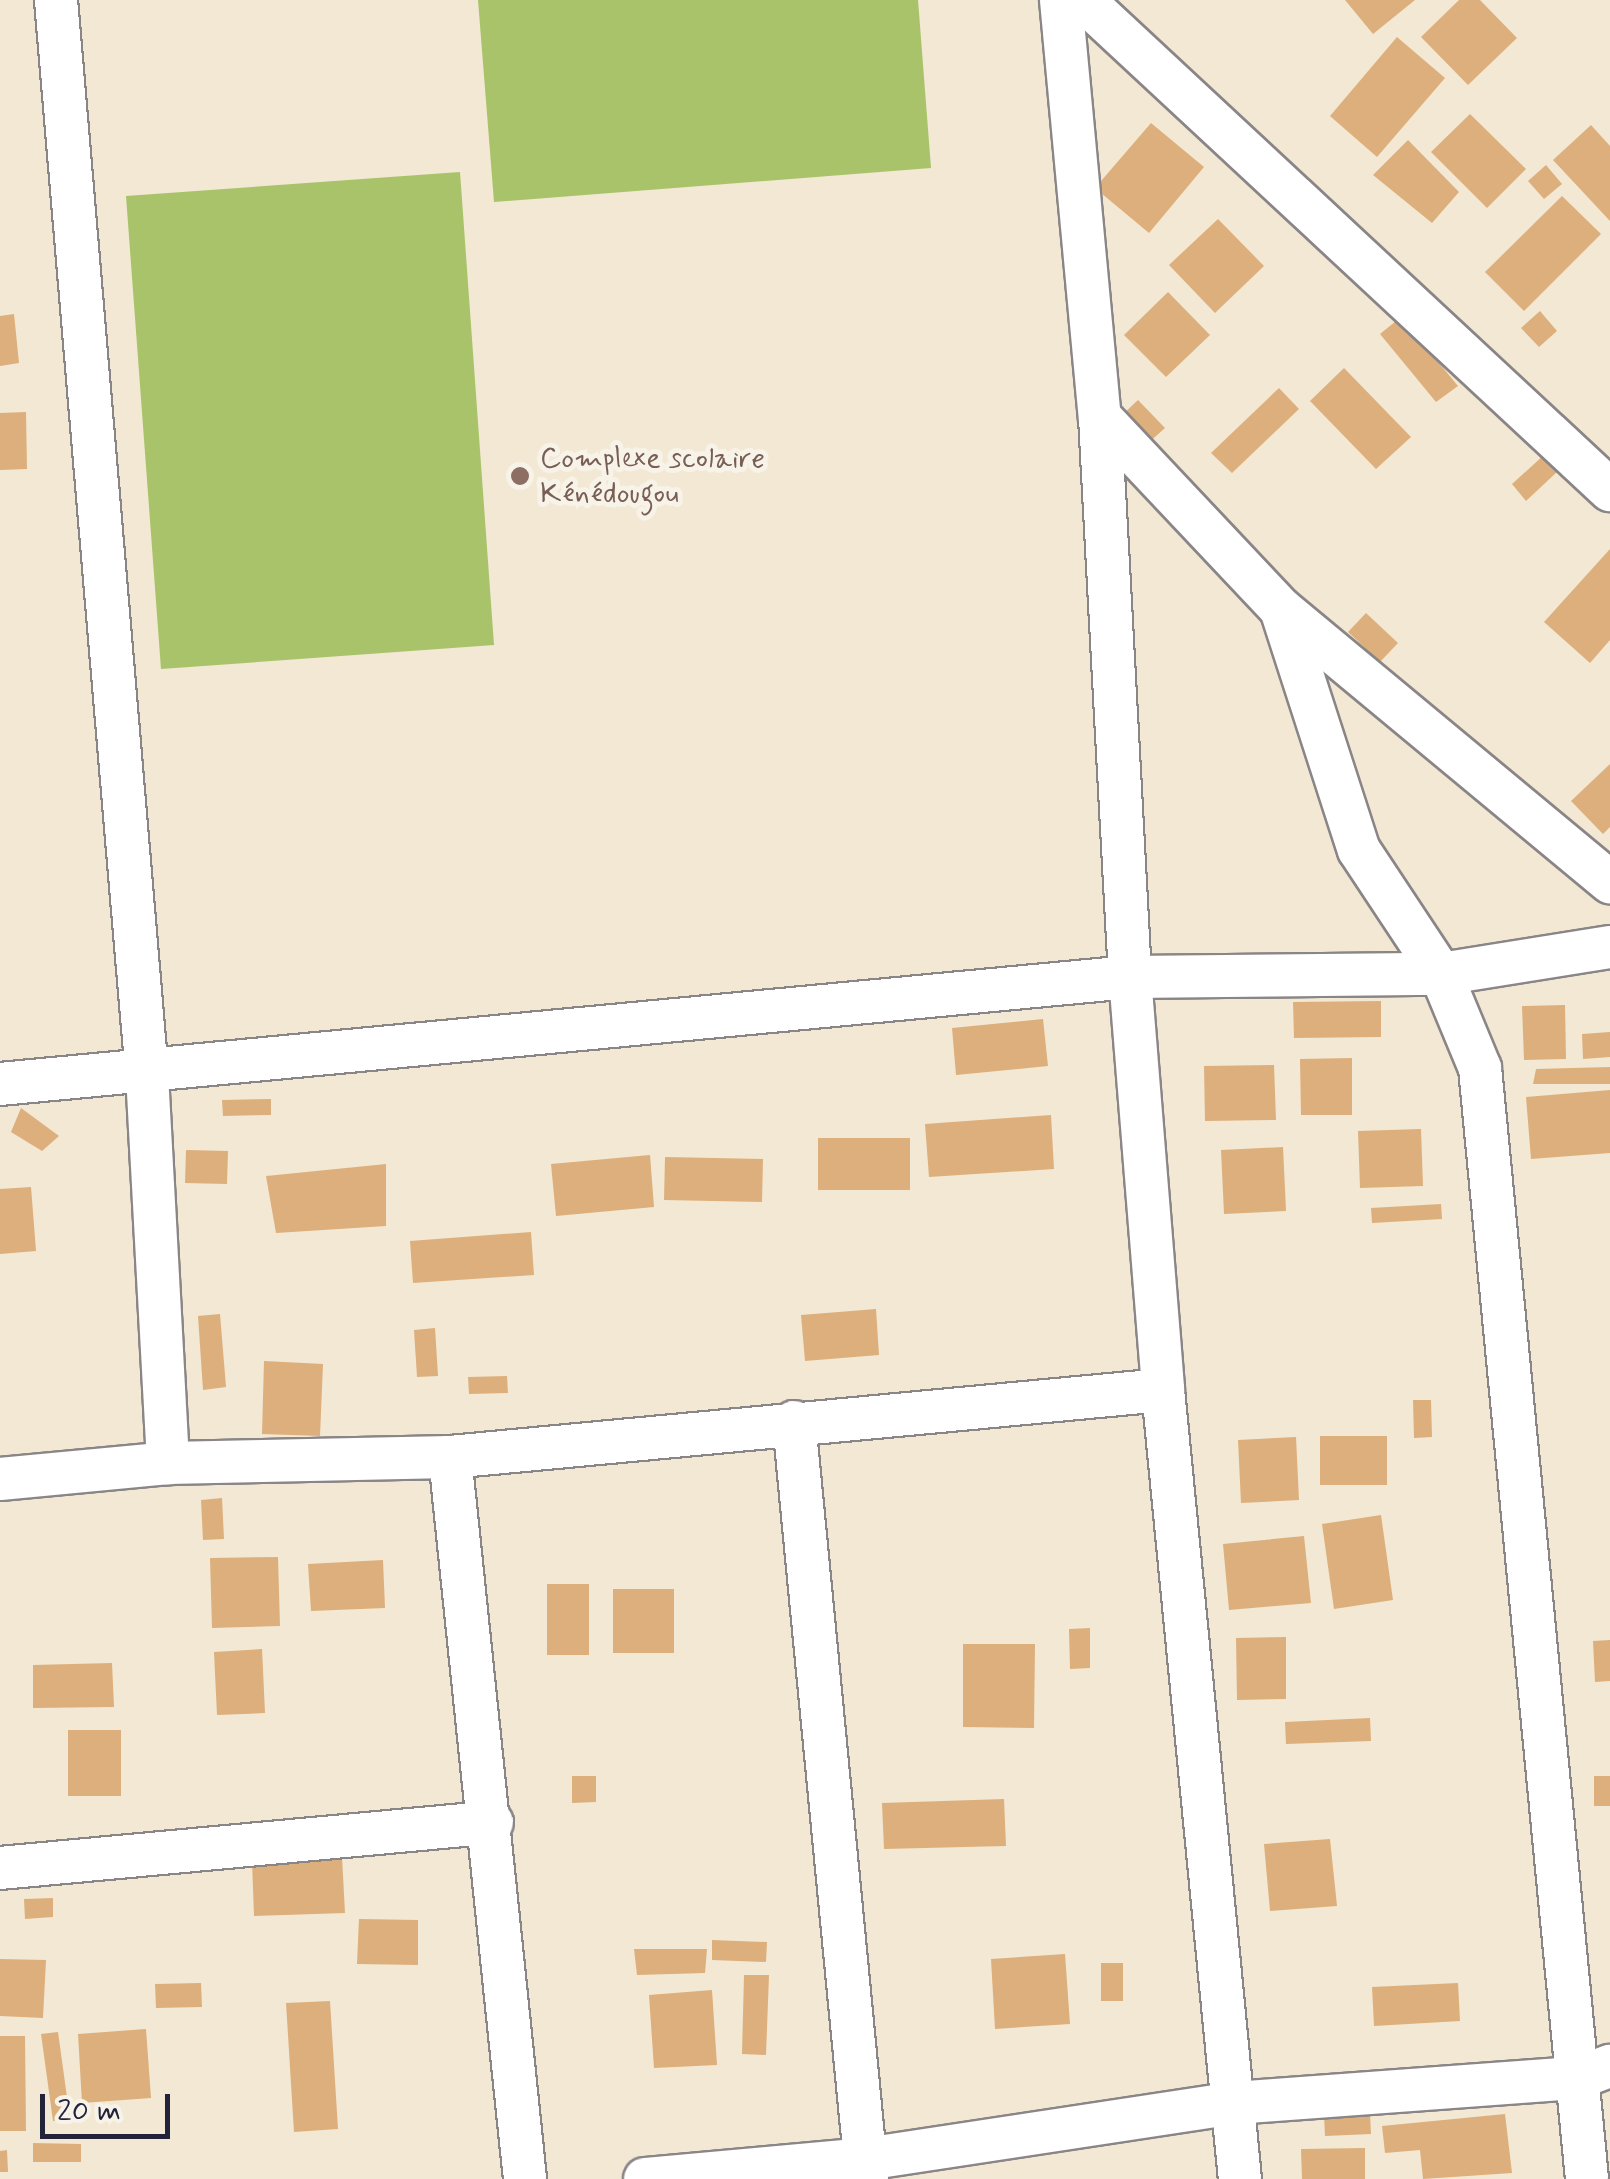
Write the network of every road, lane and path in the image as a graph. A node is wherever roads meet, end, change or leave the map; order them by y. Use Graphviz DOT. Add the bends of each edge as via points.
graph roads {
  1 [pos="56,0"];
  2 [pos="1061,0"];
  3 [pos="1082,0"];
  4 [pos="1100,417"];
  5 [pos="1610,490"];
  6 [pos="1281,610"];
  7 [pos="1610,882"];
  8 [pos="1610,947"];
  9 [pos="1440,974"];
  10 [pos="1130,977"];
  11 [pos="147,1074"];
  12 [pos="0,1084"];
  13 [pos="1163,1390"];
  14 [pos="794,1422"];
  15 [pos="450,1457"];
  16 [pos="168,1463"];
  17 [pos="0,1479"];
  18 [pos="492,1822"];
  19 [pos="0,1868"];
  20 [pos="1594,2072"];
  21 [pos="1234,2104"];
  22 [pos="866,2169"];
  23 [pos="525,2179"];
  24 [pos="644,2179"];
  25 [pos="1240,2179"];
  26 [pos="1587,2179"];
  1 -- 11 [label="street"];
  2 -- 4 [label="street"];
  3 -- 5 [label="street"];
  4 -- 6 [label="street"];
  4 -- 10 [label="street"];
  6 -- 7 [label="street"];
  6 -- 9 [label="street" via="1359,850"];
  8 -- 9 [label="street"];
  9 -- 10 [label="street"];
  9 -- 20 [label="street" via="1480,1068"];
  10 -- 11 [label="street"];
  10 -- 13 [label="street"];
  11 -- 12 [label="street"];
  11 -- 16 [label="street"];
  13 -- 14 [label="street"];
  13 -- 21 [label="street"];
  14 -- 15 [label="street"];
  14 -- 22 [label="street"];
  15 -- 16 [label="street"];
  15 -- 18 [label="street"];
  16 -- 17 [label="street"];
  18 -- 19 [label="street"];
  18 -- 23 [label="street"];
  20 -- 21 [label="street"];
  20 -- 26 [label="street"];
  21 -- 22 [label="street"];
  21 -- 25 [label="street"];
  22 -- 24 [label="street"];
}
